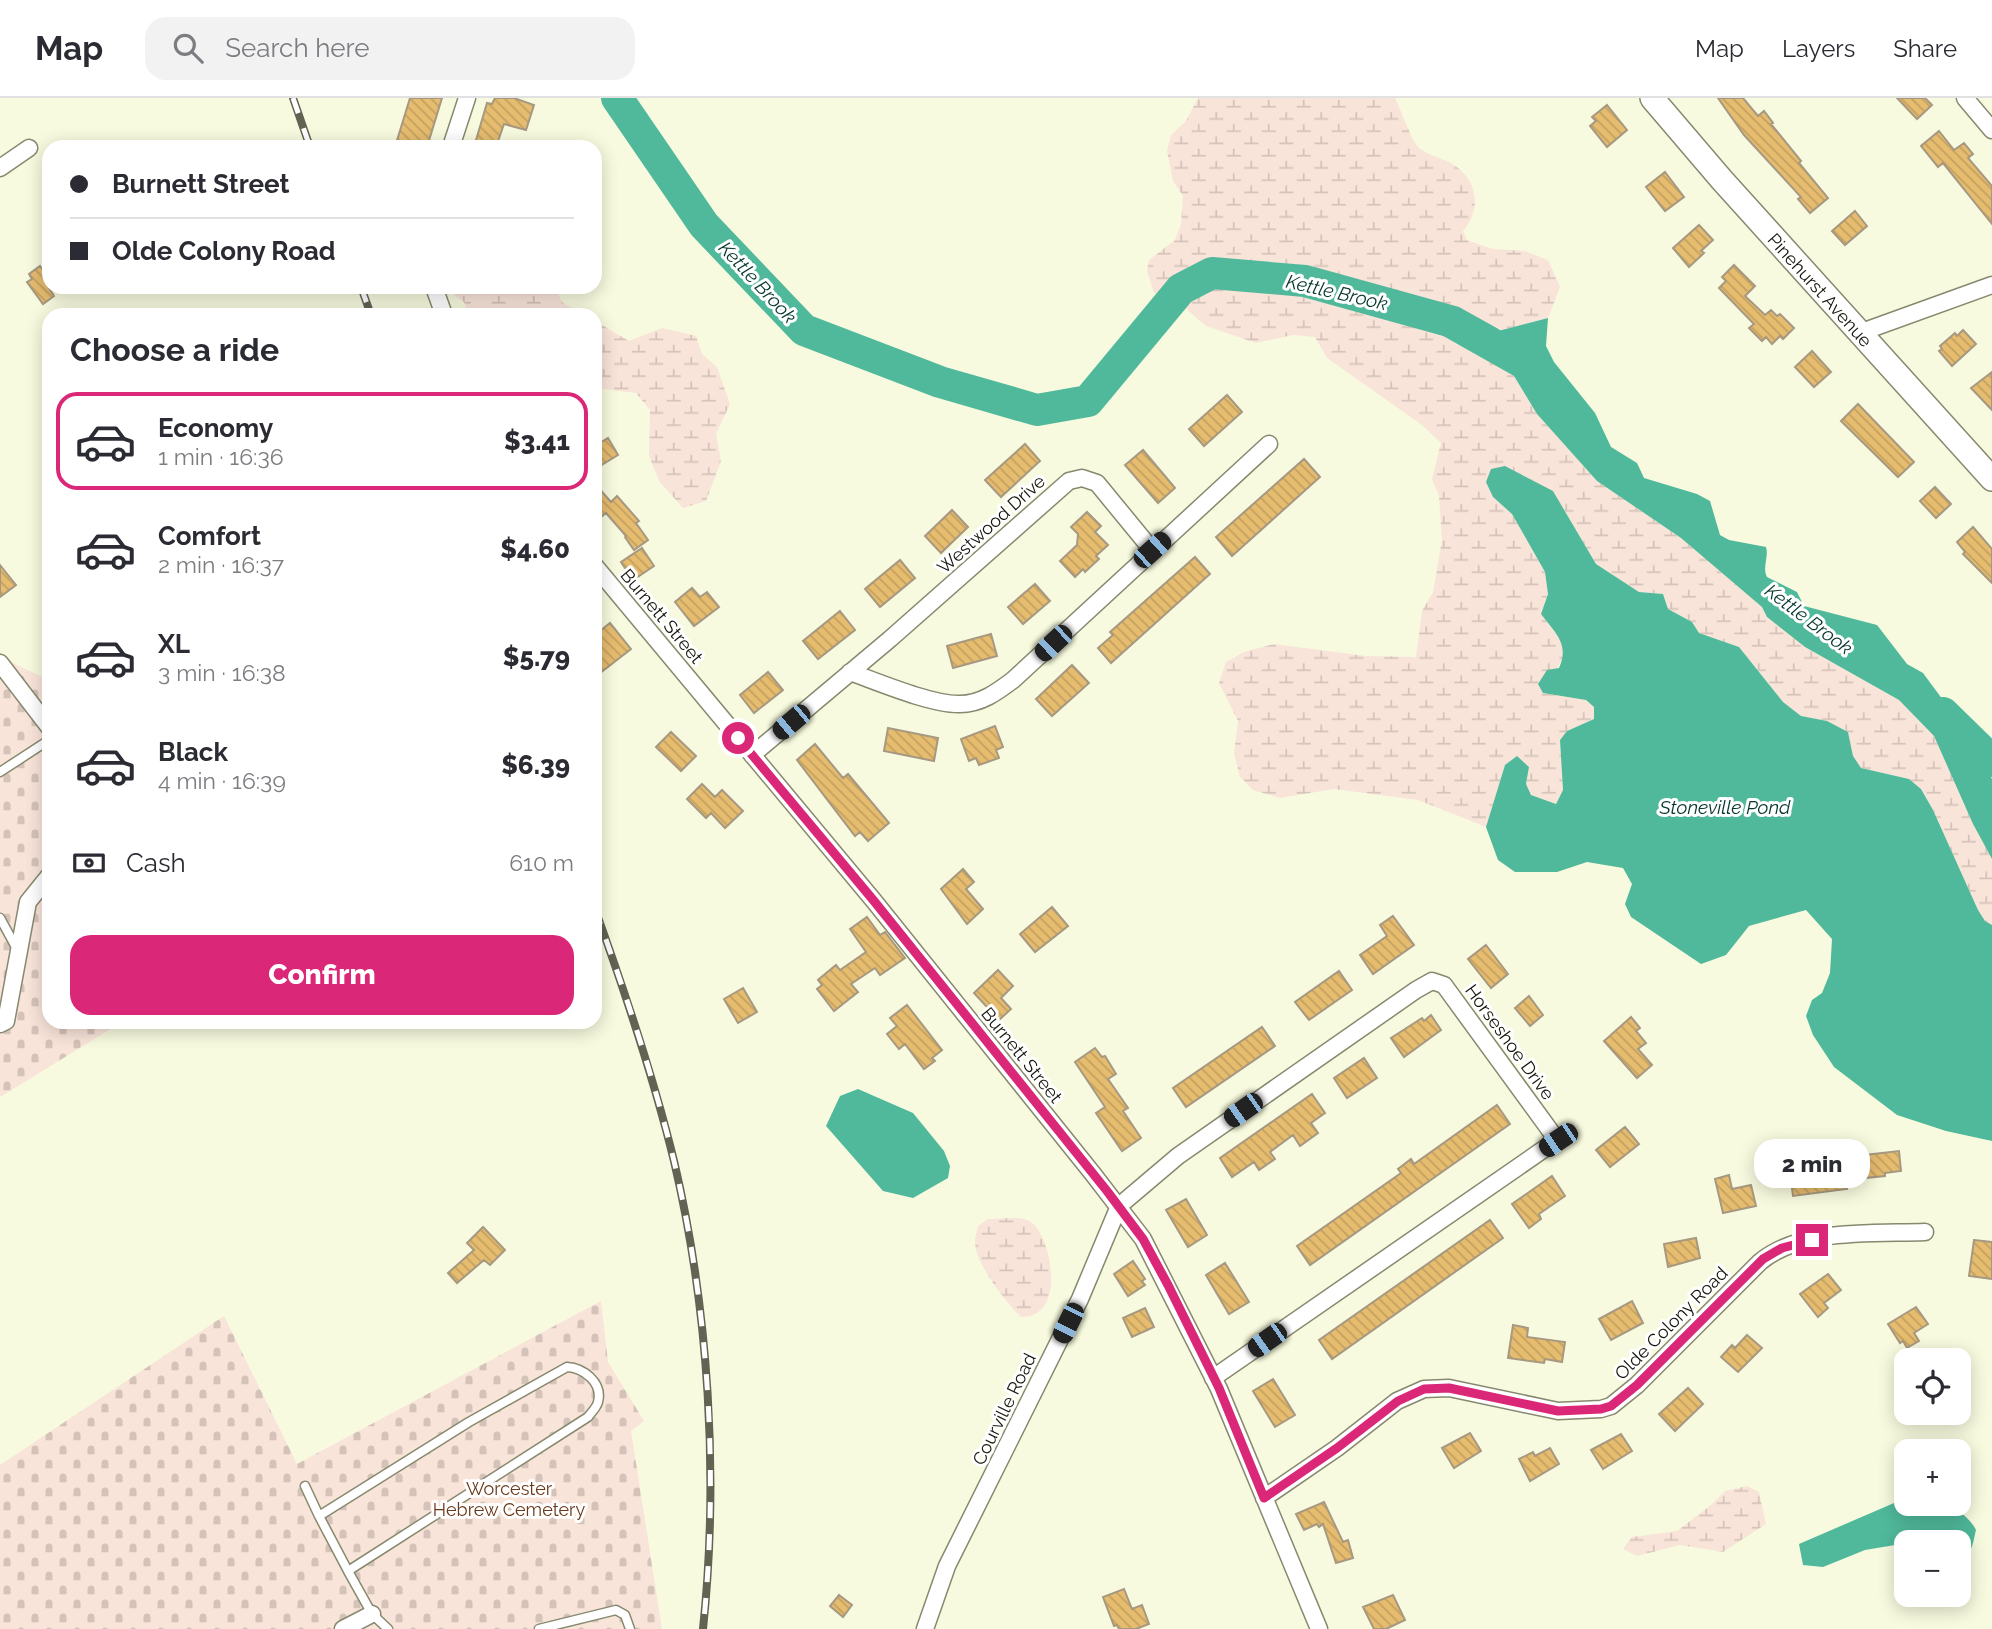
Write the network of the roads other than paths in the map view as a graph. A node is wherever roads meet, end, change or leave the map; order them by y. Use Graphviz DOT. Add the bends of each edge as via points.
graph roads {
  1 [pos="467,98"];
  2 [pos="1652,98"];
  3 [pos="1965,98"];
  4 [pos="1992,130"];
  5 [pos="453,140"];
  6 [pos="29,148"];
  7 [pos="0,167"];
  8 [pos="1992,285"];
  9 [pos="1859,333"];
  10 [pos="1269,444"];
  11 [pos="1992,479"];
  12 [pos="1152,550"];
  13 [pos="602,574"];
  14 [pos="0,663"];
  15 [pos="850,672"];
  16 [pos="42,718"];
  17 [pos="42,745"];
  18 [pos="752,755"];
  19 [pos="0,772"];
  20 [pos="42,885"];
  21 [pos="0,918"];
  22 [pos="19,952"];
  23 [pos="0,1024"];
  24 [pos="1119,1206"];
  25 [pos="1925,1231"];
  26 [pos="1213,1377"];
  27 [pos="305,1486"];
  28 [pos="1264,1498"];
  29 [pos="318,1516"];
  30 [pos="348,1571"];
  31 [pos="372,1614"];
  32 [pos="342,1629"];
  33 [pos="387,1629"];
  34 [pos="539,1629"];
  35 [pos="631,1629"];
  36 [pos="925,1629"];
  37 [pos="1319,1629"];
  1 -- 5 [label="street"];
  2 -- 9 [label="main road, Pinehurst Avenue"];
  3 -- 4 [label="street"];
  6 -- 7 [label="street"];
  8 -- 9 [label="street"];
  9 -- 11 [label="main road, Pinehurst Avenue"];
  10 -- 12 [label="street"];
  12 -- 15 [label="street" via="1013,680 980,701 942,702"];
  12 -- 15 [label="street, Westwood Drive" via="1097,483 1082,478 1069,481"];
  13 -- 18 [label="street, Burnett Street"];
  14 -- 16 [label="street"];
  15 -- 18 [label="street, Westwood Drive"];
  17 -- 19 [label="lane"];
  18 -- 24 [label="street, Burnett Street"];
  20 -- 22 [label="street" via="28,902"];
  21 -- 22 [label="lane"];
  22 -- 23 [label="street" via="6,1021"];
  24 -- 26 [label="street, Burnett Street" via="1150,1252"];
  24 -- 26 [label="street, Horseshoe Drive" via="1178,1156 1432,981 1448,989 1558,1140"];
  24 -- 36 [label="street, Courville Road" via="1080,1299 947,1566"];
  25 -- 28 [label="street, Olde Colony Road" via="1822,1237 1772,1253 1611,1406 1558,1411 1432,1387 1398,1401"];
  26 -- 28 [label="street, Burnett Street"];
  27 -- 29 [label="lane"];
  28 -- 37 [label="street, Burnett Street"];
  29 -- 30 [label="lane"];
  29 -- 30 [label="lane" via="567,1367 587,1374 597,1386 598,1401 588,1417"];
  30 -- 31 [label="lane"];
  31 -- 32 [label="street"];
  31 -- 33 [label="lane"];
  34 -- 35 [label="lane" via="616,1610 625,1615"];
}
